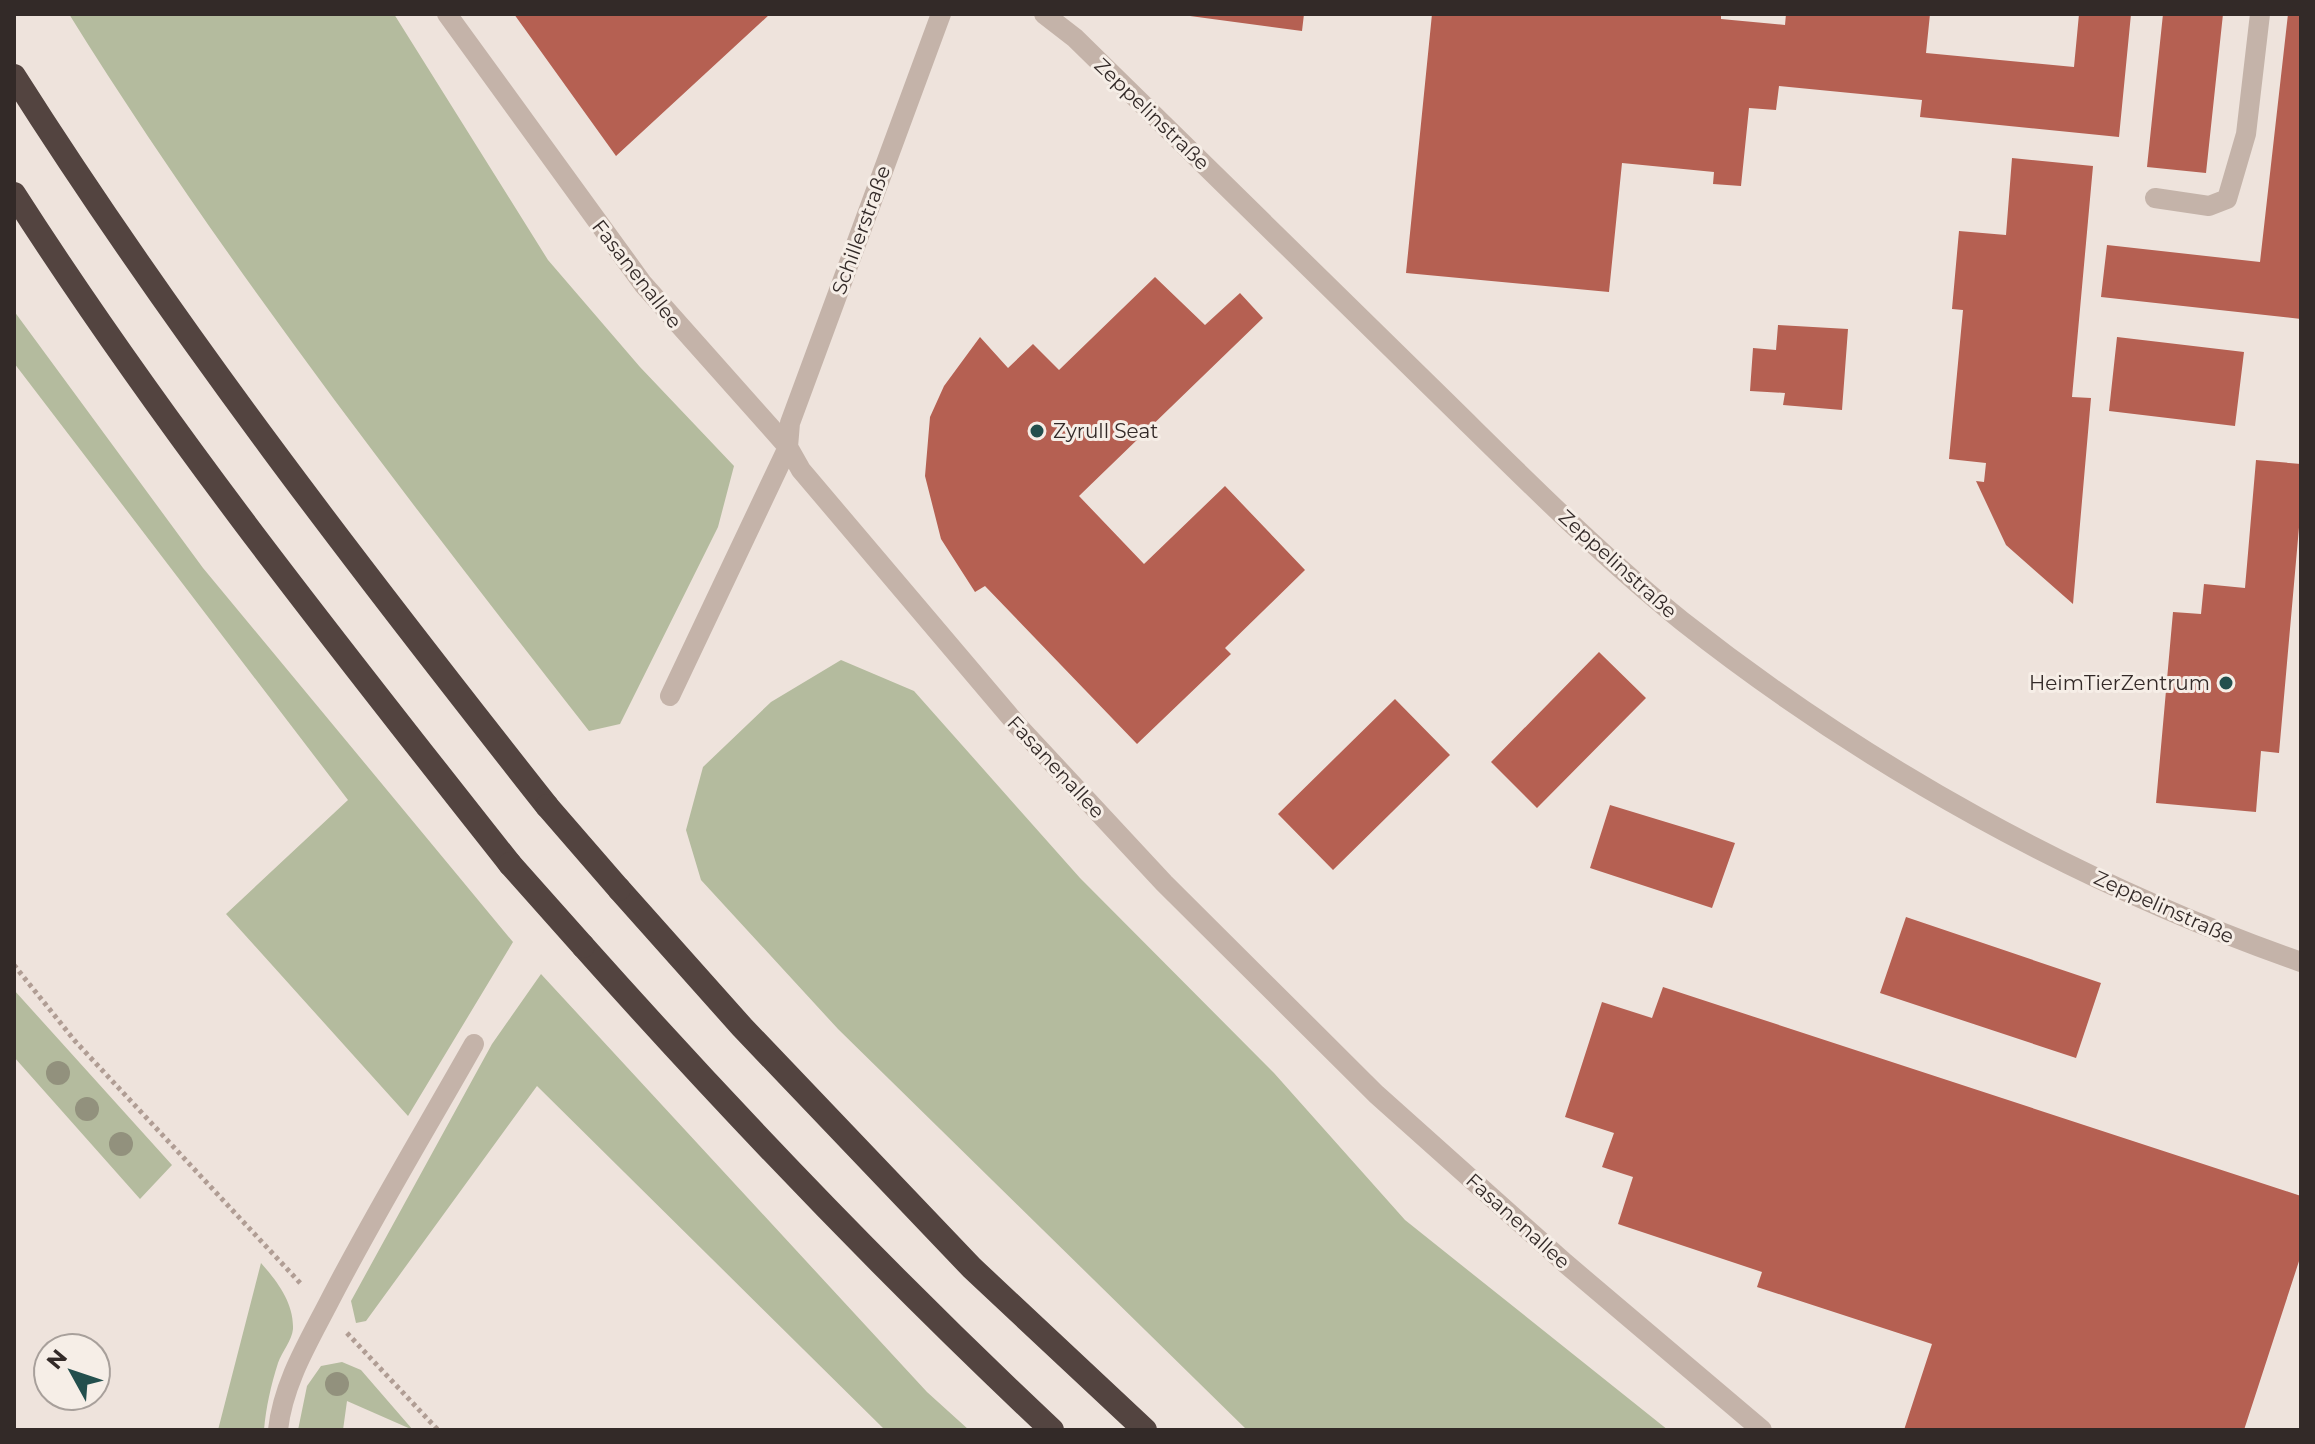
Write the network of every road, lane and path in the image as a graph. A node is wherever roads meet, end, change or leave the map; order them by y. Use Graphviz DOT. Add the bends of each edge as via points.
graph roads {
  1 [pos="447,14"];
  2 [pos="941,14"];
  3 [pos="1044,14"];
  4 [pos="2260,14"];
  5 [pos="14,76"];
  6 [pos="14,194"];
  7 [pos="2155,198"];
  8 [pos="788,447"];
  9 [pos="670,696"];
  10 [pos="2301,962"];
  11 [pos="14,965"];
  12 [pos="474,1044"];
  13 [pos="325,1309"];
  14 [pos="278,1430"];
  15 [pos="438,1430"];
  16 [pos="1052,1430"];
  17 [pos="1145,1430"];
  18 [pos="1762,1430"];
  1 -- 8 [label="street, Fasanenallee" via="643,284"];
  2 -- 8 [label="street, Schillerstraße" via="790,423"];
  3 -- 10 [label="street, Zeppelinstraße" via="1075,38 1587,538 1682,620 1819,719 2023,842 2130,894"];
  4 -- 7 [label="street" via="2246,134 2227,199 2209,206"];
  5 -- 17 [label="highway, bridge" via="180,327 367,578 547,806 742,1027 972,1268"];
  6 -- 16 [label="highway, bridge" via="132,370 320,623 510,864 795,1177"];
  8 -- 9 [label="street, Schillerstraße"];
  8 -- 18 [label="street, Fasanenallee" via="801,470 1018,726 1164,883 1376,1094"];
  11 -- 13 [label="path" via="75,1041"];
  12 -- 13 [label="street"];
  13 -- 14 [label="street" via="295,1371"];
  13 -- 15 [label="path"];
}
